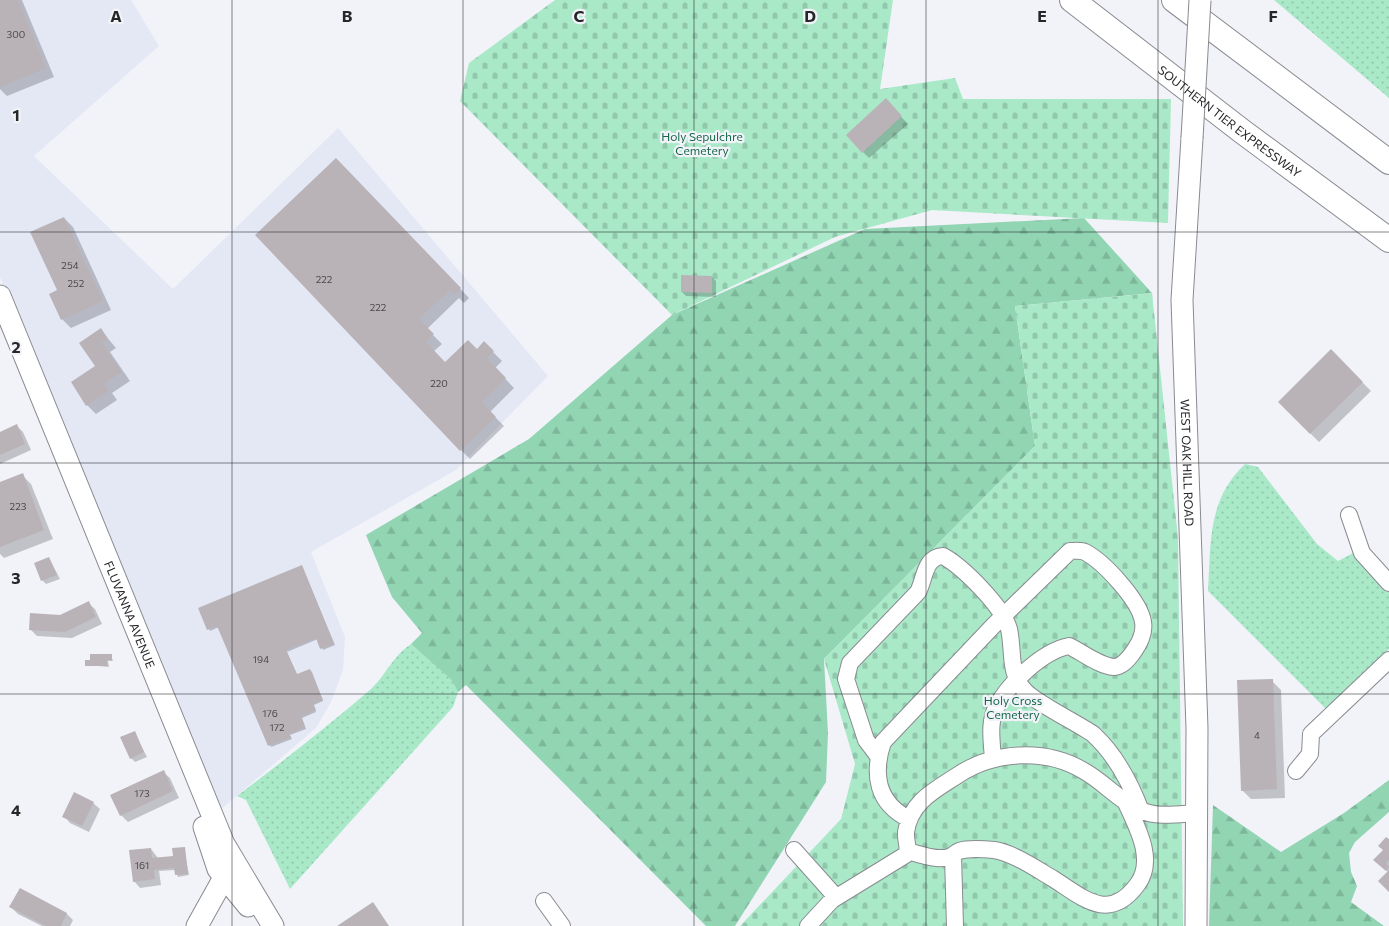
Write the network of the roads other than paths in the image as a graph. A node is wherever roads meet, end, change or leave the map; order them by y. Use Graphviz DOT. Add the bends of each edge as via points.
graph roads {
  1 [pos="1072,0"];
  2 [pos="1174,0"];
  3 [pos="1200,0"];
  4 [pos="1244,132"];
  5 [pos="1389,162"];
  6 [pos="1389,240"];
  7 [pos="1389,258"];
  8 [pos="0,296"];
  9 [pos="0,334"];
  10 [pos="1349,515"];
  11 [pos="1389,583"];
  12 [pos="1003,616"];
  13 [pos="1389,660"];
  14 [pos="1017,679"];
  15 [pos="878,756"];
  16 [pos="993,759"];
  17 [pos="1296,771"];
  18 [pos="1126,803"];
  19 [pos="1141,811"];
  20 [pos="1196,814"];
  21 [pos="909,819"];
  22 [pos="794,850"];
  23 [pos="908,851"];
  24 [pos="953,855"];
  25 [pos="229,868"];
  26 [pos="836,897"];
  27 [pos="544,901"];
  28 [pos="197,926"];
  29 [pos="261,926"];
  30 [pos="273,926"];
  31 [pos="562,926"];
  32 [pos="808,926"];
  33 [pos="956,926"];
  34 [pos="1196,926"];
  1 -- 4 [label="highway, SOUTHERN TIER EXPRESSWAY"];
  2 -- 5 [label="highway"];
  3 -- 20 [label="main road, WEST OAK HILL ROAD, bridge" via="1182,300 1197,728"];
  4 -- 6 [label="highway, SOUTHERN TIER EXPRESSWAY"];
  4 -- 7 [label="highway"];
  8 -- 25 [label="main road, FLUVANNA AVENUE" via="224,844"];
  9 -- 25 [label="main road, FLUVANNA AVENUE" via="137,663 218,869"];
  10 -- 11 [label="street" via="1362,552"];
  12 -- 14 [label="street"];
  12 -- 14 [label="street" via="1070,551 1083,551 1093,557 1132,596 1141,610 1142,636 1128,660 1119,666 1106,665 1069,646 1044,657"];
  12 -- 15 [label="street" via="883,742"];
  12 -- 15 [label="street" via="986,594 948,559 938,556 928,564 918,592 847,670 846,680 866,740"];
  13 -- 17 [label="street" via="1311,734 1310,754"];
  14 -- 16 [label="street" via="996,706 991,729"];
  14 -- 19 [label="street" via="1030,696 1102,742 1125,775"];
  15 -- 21 [label="street" via="884,800 898,814"];
  16 -- 18 [label="street" via="1034,755 1059,760 1084,770"];
  16 -- 21 [label="street" via="966,769 926,796"];
  18 -- 19 [label="street"];
  18 -- 24 [label="street" via="1146,858 1141,880 1132,893 1115,902 1096,905 1021,861 994,850 970,850"];
  19 -- 20 [label="street" via="1162,815"];
  20 -- 34 [label="main road, WEST OAK HILL ROAD"];
  21 -- 23 [label="street" via="906,833"];
  22 -- 26 [label="street"];
  23 -- 24 [label="street" via="939,858"];
  23 -- 26 [label="street"];
  24 -- 33 [label="street"];
  25 -- 28 [label="main road"];
  25 -- 29 [label="main road, FLUVANNA AVENUE"];
  25 -- 30 [label="main road, FLUVANNA AVENUE"];
  26 -- 32 [label="street"];
  27 -- 31 [label="street"];
}
